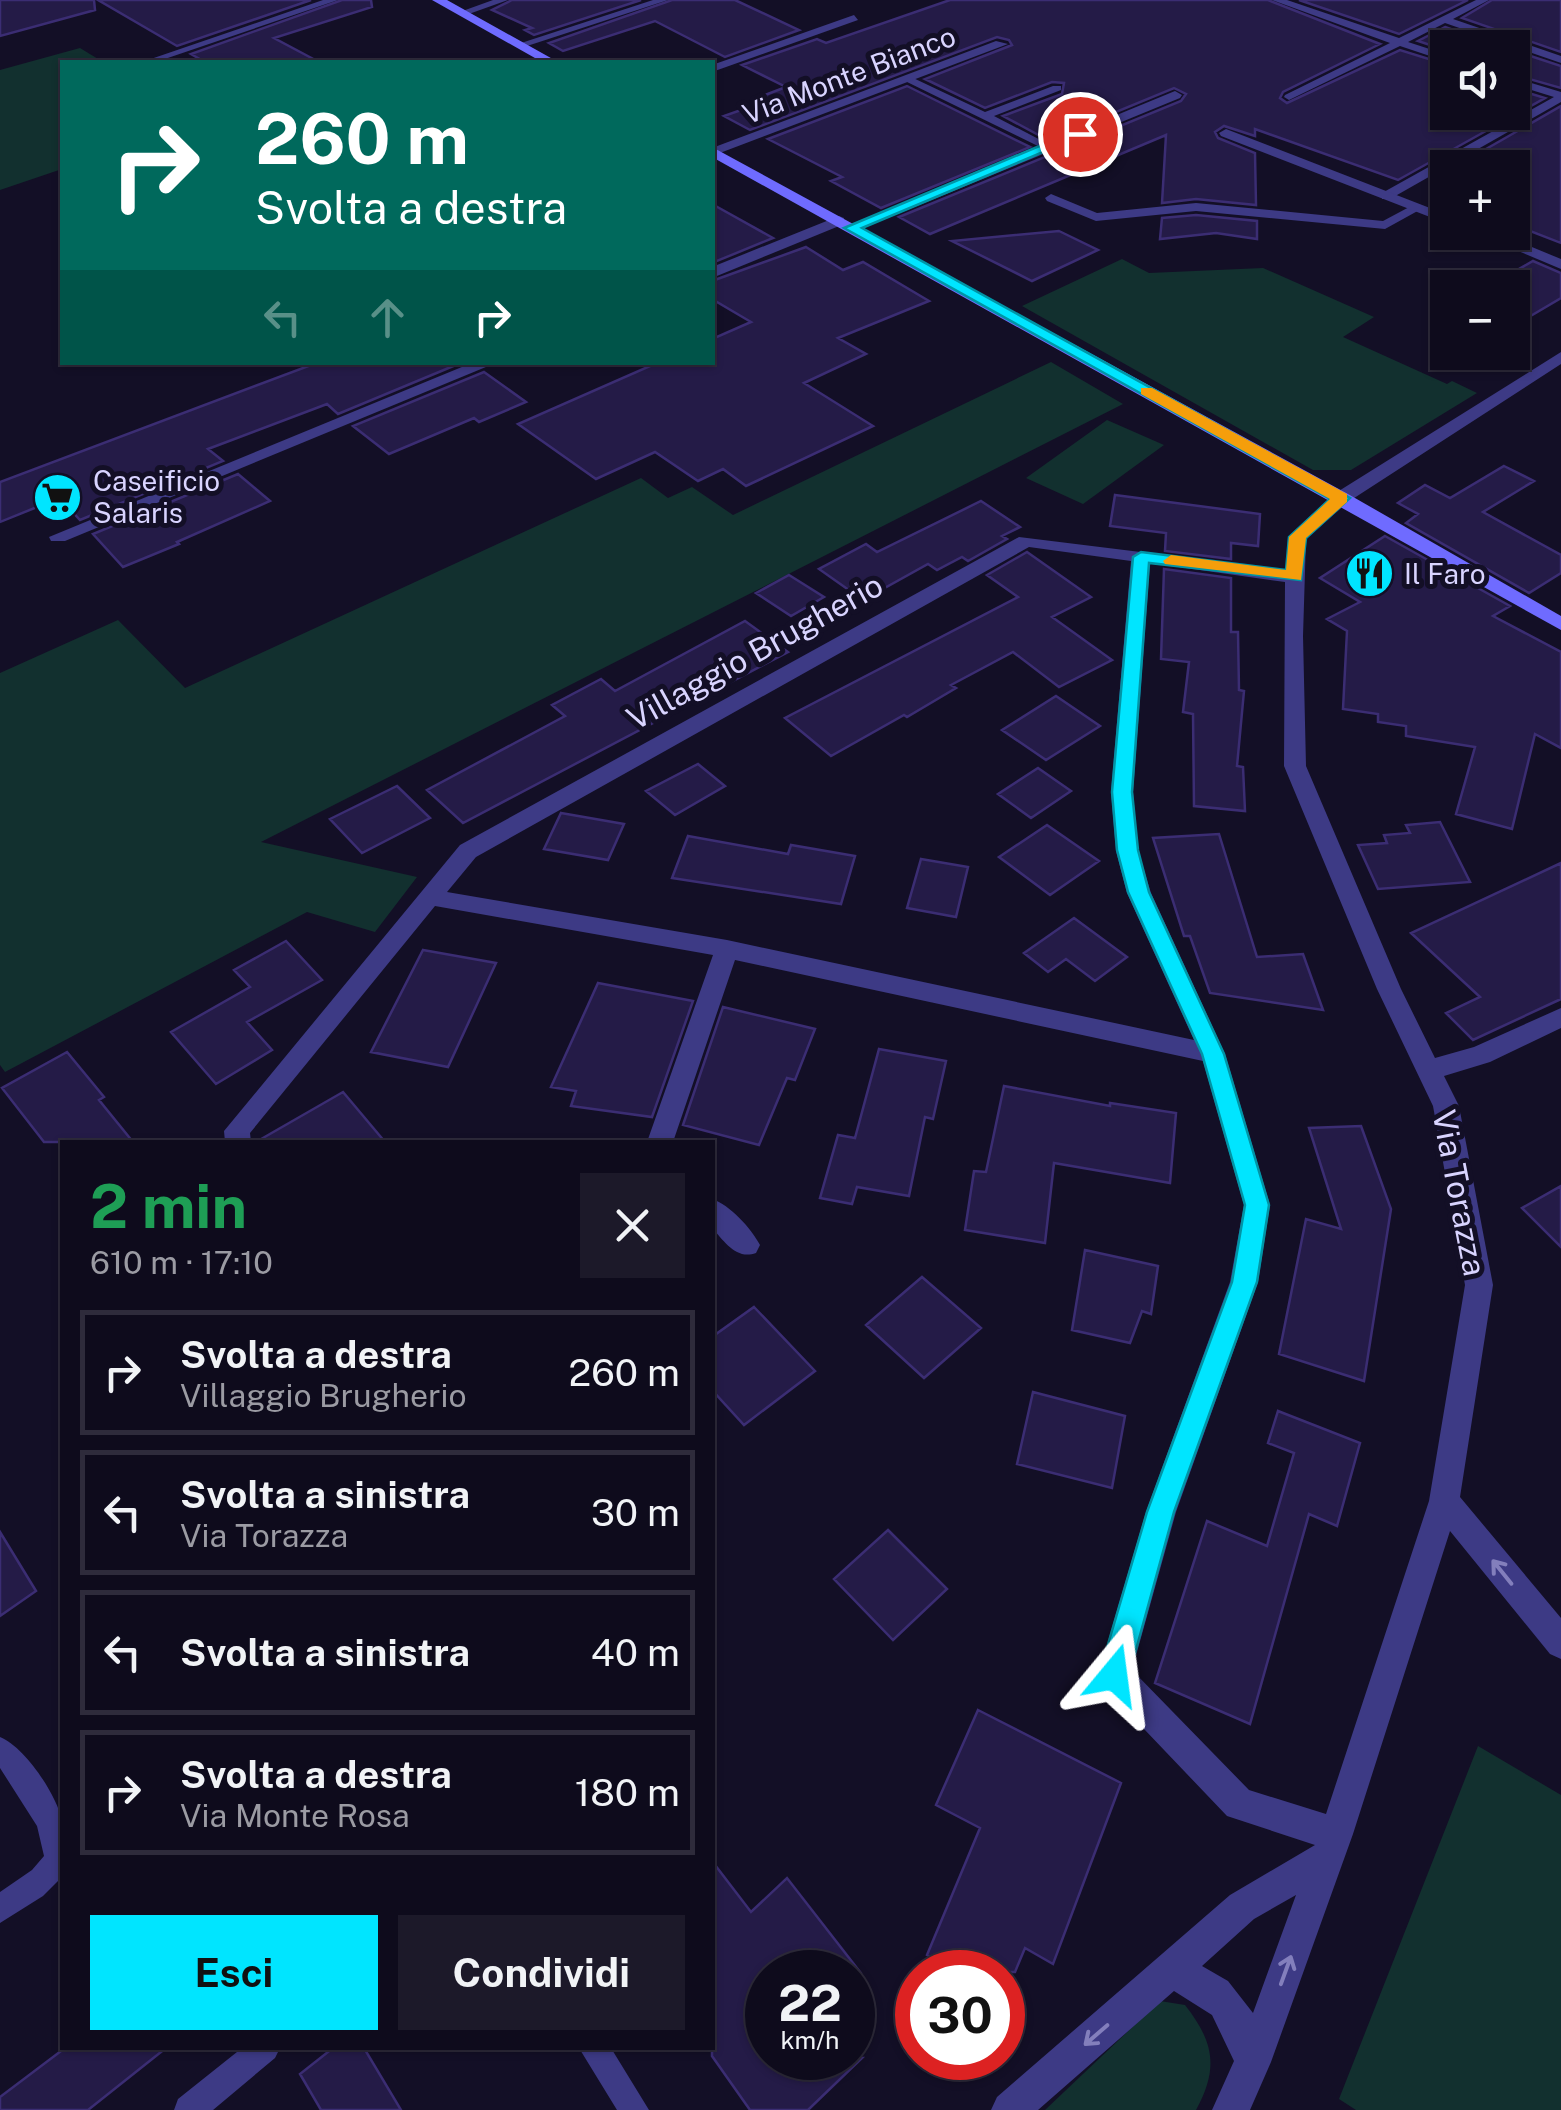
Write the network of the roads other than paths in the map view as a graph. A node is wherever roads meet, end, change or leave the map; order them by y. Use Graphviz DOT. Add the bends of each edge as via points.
graph roads {
  1 [pos="333,0"];
  2 [pos="438,0"];
  3 [pos="503,0"];
  4 [pos="663,0"];
  5 [pos="1277,0"];
  6 [pos="1484,0"];
  7 [pos="462,13"];
  8 [pos="854,18"];
  9 [pos="1446,20"];
  10 [pos="1400,43"];
  11 [pos="1001,44"];
  12 [pos="520,45"];
  13 [pos="1430,53"];
  14 [pos="153,60"];
  15 [pos="547,60"];
  16 [pos="1561,60"];
  17 [pos="715,68"];
  18 [pos="909,79"];
  19 [pos="1530,86"];
  20 [pos="1057,88"];
  21 [pos="1174,95"];
  22 [pos="1289,97"];
  23 [pos="1561,97"];
  24 [pos="985,116"];
  25 [pos="1226,133"];
  26 [pos="1048,147"];
  27 [pos="715,151"];
  28 [pos="715,153"];
  29 [pos="1386,196"];
  30 [pos="1051,198"];
  31 [pos="1418,208"];
  32 [pos="1430,213"];
  33 [pos="845,224"];
  34 [pos="1526,250"];
  35 [pos="1561,264"];
  36 [pos="715,271"];
  37 [pos="1561,357"];
  38 [pos="483,365"];
  39 [pos="1341,498"];
  40 [pos="58,536"];
  41 [pos="1141,557"];
  42 [pos="1295,577"];
  43 [pos="1561,624"];
  44 [pos="430,897"];
  45 [pos="728,948"];
  46 [pos="1561,1016"];
  47 [pos="1213,1054"];
  48 [pos="1428,1070"];
  49 [pos="238,1140"];
  50 [pos="661,1140"];
  51 [pos="715,1213"];
  52 [pos="746,1245"];
  53 [pos="1444,1500"];
  54 [pos="1561,1643"];
  55 [pos="0,1750"];
  56 [pos="1331,1846"];
  57 [pos="0,1909"];
  58 [pos="1169,1971"];
  59 [pos="263,2050"];
  60 [pos="595,2050"];
  61 [pos="1252,2062"];
  62 [pos="188,2110"];
  63 [pos="634,2110"];
  64 [pos="1010,2110"];
  65 [pos="1231,2110"];
  1 -- 14 [label="lane"];
  2 -- 7 [label="main road"];
  3 -- 7 [label="lane"];
  4 -- 12 [label="lane"];
  5 -- 10 [label="lane"];
  6 -- 9 [label="lane"];
  7 -- 12 [label="main road"];
  8 -- 17 [label="lane"];
  9 -- 10 [label="lane"];
  9 -- 16 [label="lane"];
  10 -- 13 [label="lane"];
  10 -- 22 [label="lane"];
  11 -- 18 [label="street, Via Monte Bianco"];
  12 -- 15 [label="main road"];
  18 -- 24 [label="lane"];
  18 -- 27 [label="street, Via Monte Bianco"];
  19 -- 23 [label="lane"];
  20 -- 24 [label="lane"];
  21 -- 26 [label="street"];
  23 -- 29 [label="lane"];
  24 -- 26 [label="lane"];
  25 -- 29 [label="street"];
  26 -- 33 [label="street"];
  28 -- 33 [label="main road"];
  29 -- 31 [label="street"];
  30 -- 31 [label="lane" via="1096,217 1196,207 1385,225"];
  31 -- 32 [label="street"];
  33 -- 36 [label="street"];
  33 -- 39 [label="main road"];
  34 -- 35 [label="street"];
  37 -- 39 [label="street, Via Torazza"];
  38 -- 40 [label="street"];
  39 -- 42 [label="street, Via Torazza" via="1298,537"];
  39 -- 43 [label="main road"];
  41 -- 42 [label="street, Villaggio Brugherio"];
  41 -- 44 [label="street, Villaggio Brugherio" via="1026,541 468,852"];
  41 -- 47 [label="street" via="1122,792 1128,850 1138,892"];
  42 -- 48 [label="street, Via Torazza" via="1296,766"];
  44 -- 45 [label="street"];
  44 -- 49 [label="street, Villaggio Brugherio" via="237,1131"];
  45 -- 47 [label="street"];
  45 -- 50 [label="street"];
  46 -- 48 [label="street" via="1481,1055"];
  47 -- 56 [label="street" via="1257,1205 1251,1244 1244,1282 1160,1512 1114,1675 1239,1804"];
  48 -- 53 [label="street, Via Torazza" via="1446,1106 1479,1285"];
  51 -- 52 [label="street"];
  54 -- 53 [label="street, one-way"];
  53 -- 56 [label="street, Via Torazza"];
  55 -- 57 [label="lane" via="15,1760 58,1842 58,1858 50,1872"];
  56 -- 58 [label="street" via="1242,1907"];
  61 -- 56 [label="street, Via Torazza, one-way"];
  58 -- 61 [label="street" via="1222,1996 1235,2012"];
  58 -- 64 [label="street, one-way"];
  59 -- 62 [label="lane"];
  60 -- 63 [label="lane"];
  61 -- 65 [label="street, Via Torazza"];
}
